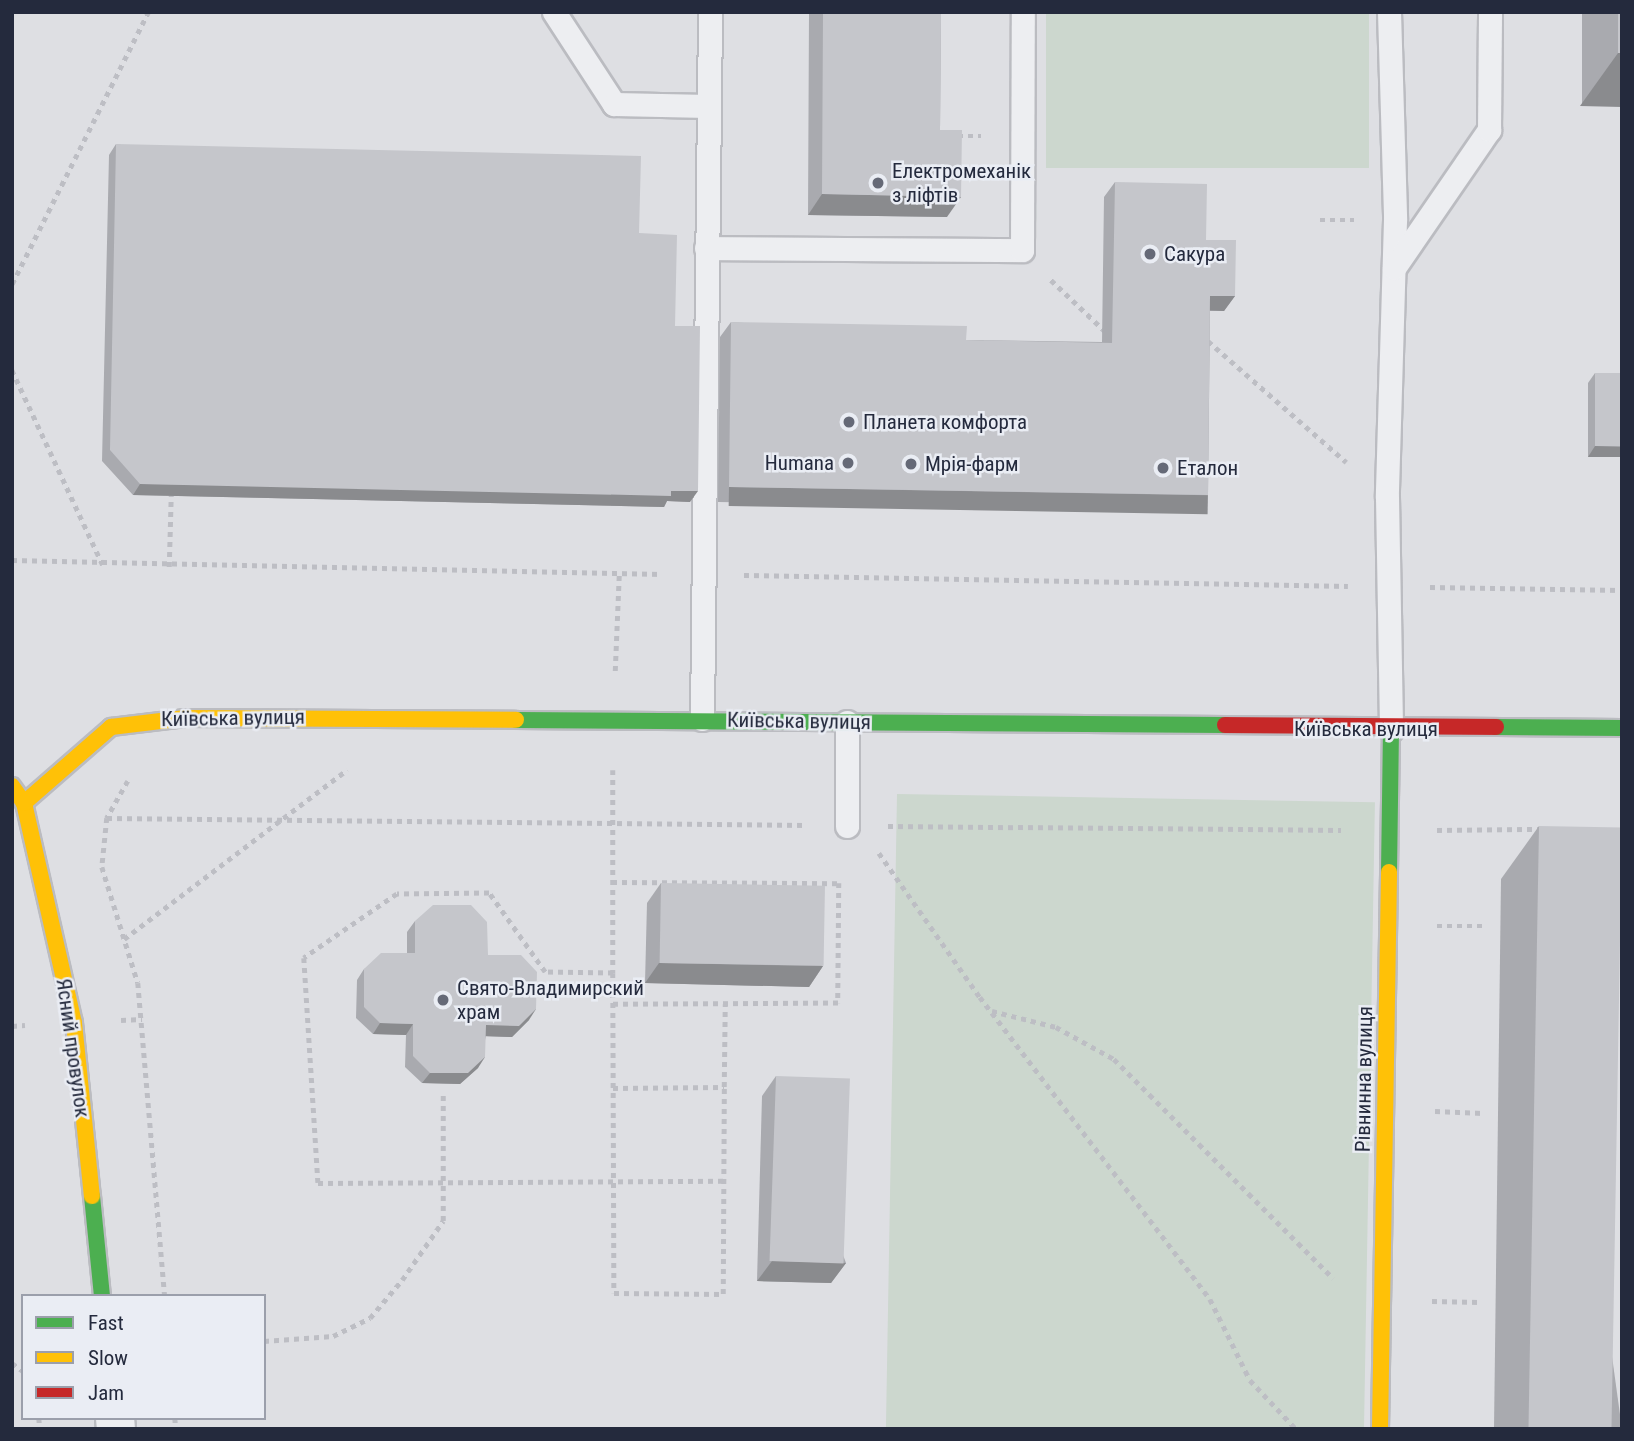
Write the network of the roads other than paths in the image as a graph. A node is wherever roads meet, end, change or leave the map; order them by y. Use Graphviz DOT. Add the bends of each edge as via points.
graph roads {
  1 [pos="554,12"];
  2 [pos="710,12"];
  3 [pos="1023,12"];
  4 [pos="1389,12"];
  5 [pos="1490,12"];
  6 [pos="708,106"];
  7 [pos="706,248"];
  8 [pos="1394,268"];
  9 [pos="702,719"];
  10 [pos="847,722"];
  11 [pos="1622,728"];
  12 [pos="1391,730"];
  13 [pos="16,802"];
  14 [pos="853,826"];
  15 [pos="102,1294"];
  16 [pos="1380,1429"];
  1 -- 6 [label="lane" via="614,104"];
  2 -- 6 [label="lane"];
  3 -- 7 [label="lane" via="1022,250"];
  4 -- 8 [label="lane"];
  5 -- 8 [label="lane" via="1489,130"];
  6 -- 7 [label="lane"];
  7 -- 9 [label="lane"];
  8 -- 12 [label="lane" via="1387,497"];
  9 -- 10 [label="street, Київська вулиця"];
  9 -- 13 [label="street, Київська вулиця" via="142,720 111,727"];
  10 -- 12 [label="street, Київська вулиця"];
  10 -- 14 [label="lane"];
  11 -- 12 [label="street, Київська вулиця"];
  12 -- 16 [label="street, Рівнинна вулиця"];
  13 -- 15 [label="street, Ясний провулок" via="74,1023"];
}
